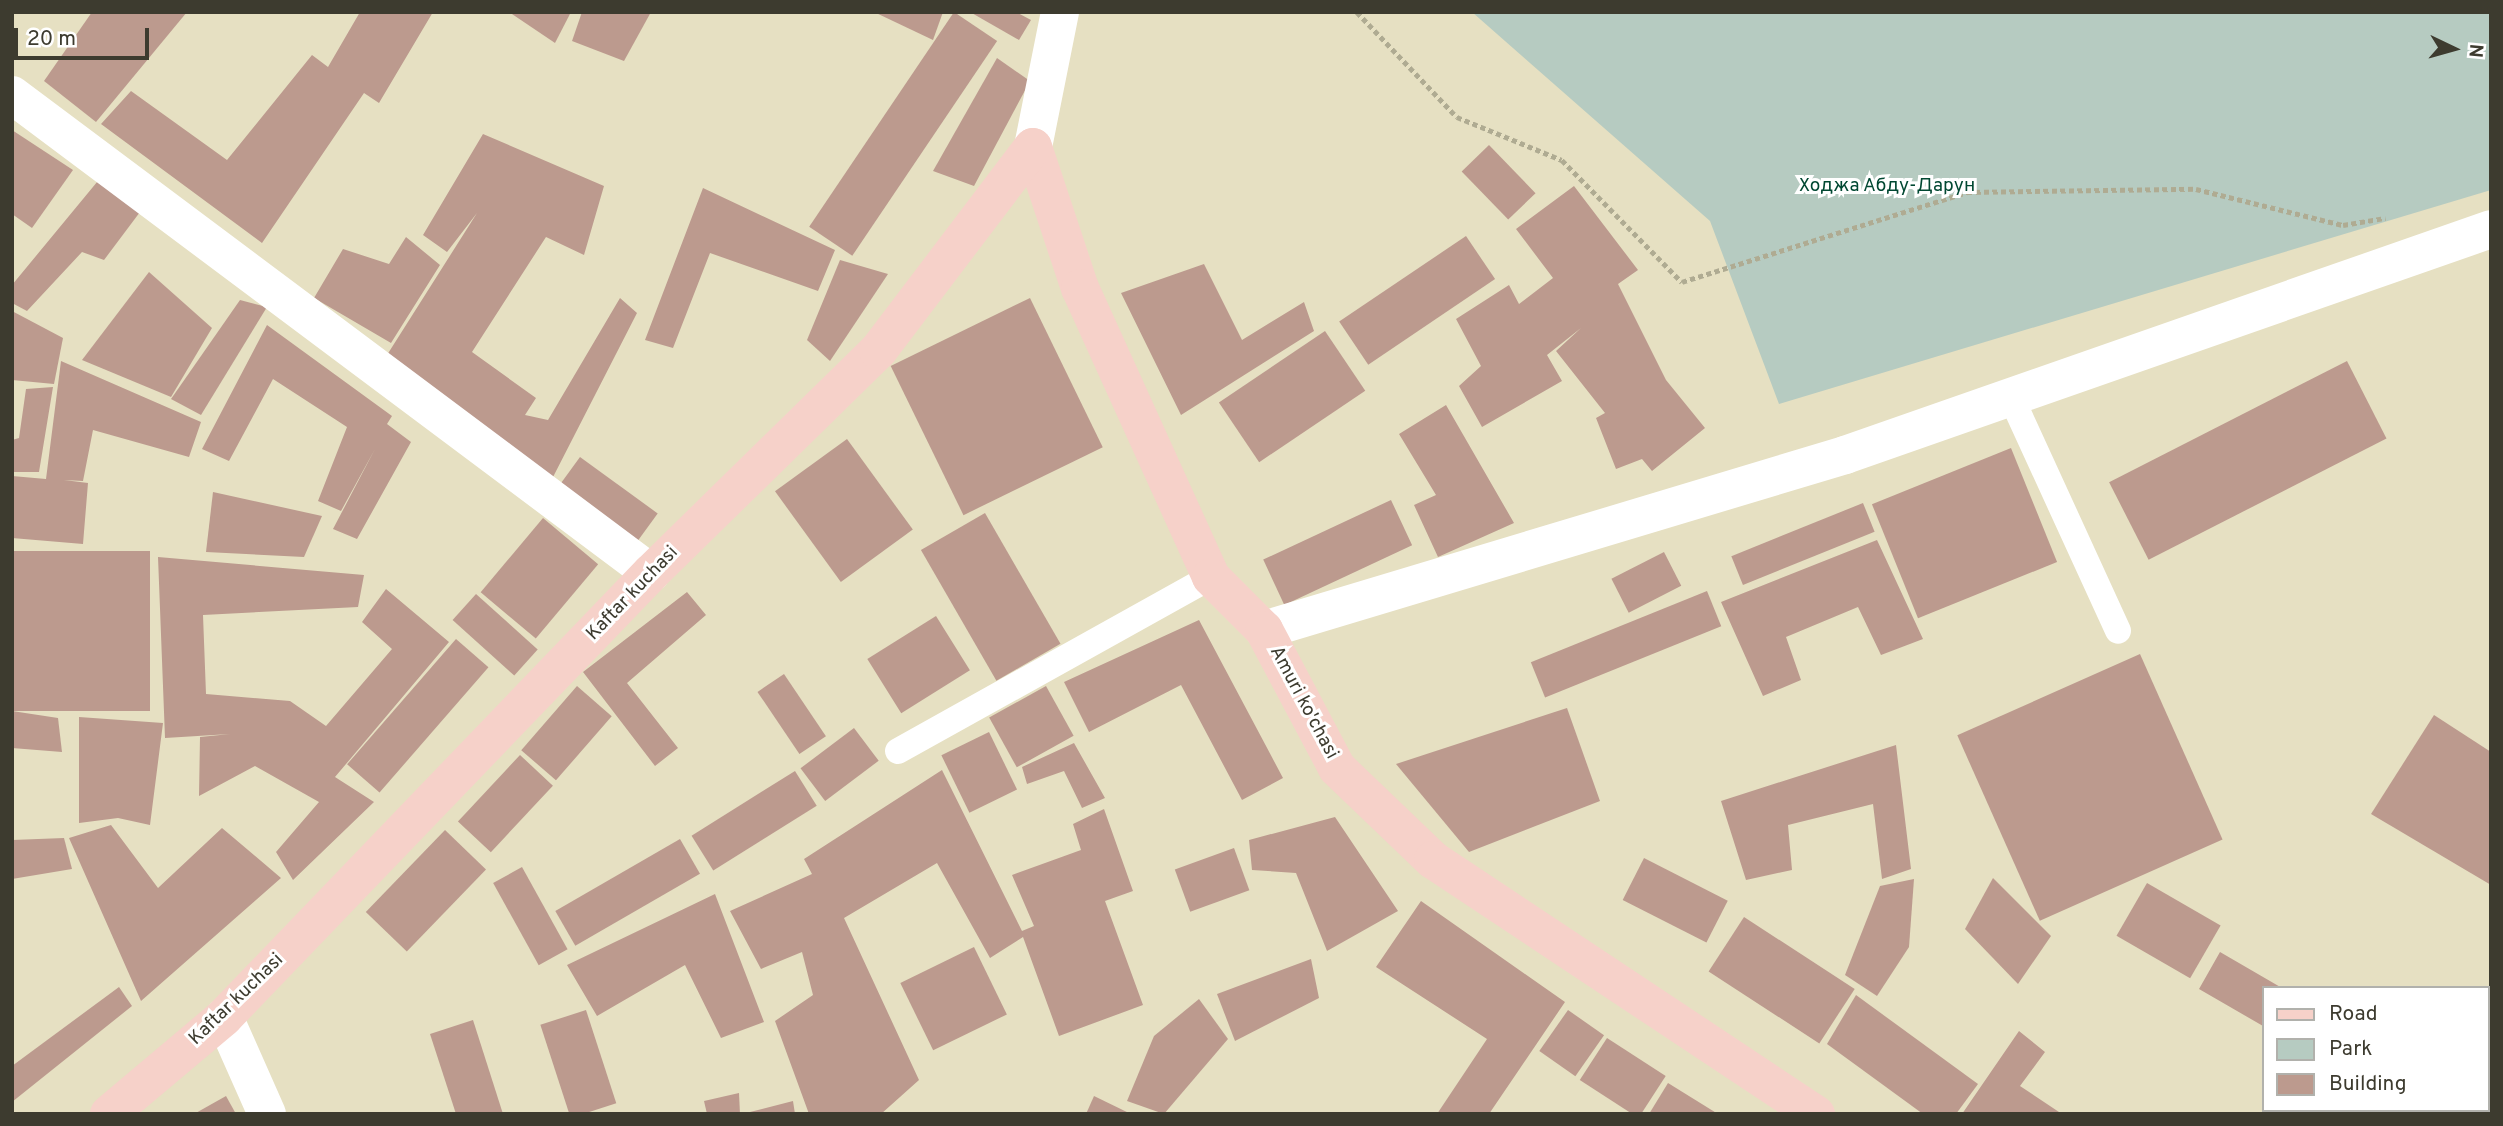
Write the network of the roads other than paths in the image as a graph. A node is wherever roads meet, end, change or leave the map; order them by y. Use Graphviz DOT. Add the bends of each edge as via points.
graph roads {
  1 [pos="1060,12"];
  2 [pos="12,95"];
  3 [pos="1033,147"];
  4 [pos="2491,229"];
  5 [pos="2011,397"];
  6 [pos="651,573"];
  7 [pos="1211,577"];
  8 [pos="1264,630"];
  9 [pos="2118,631"];
  10 [pos="898,751"];
  11 [pos="224,1017"];
  12 [pos="109,1114"];
  13 [pos="267,1114"];
  14 [pos="1816,1114"];
  1 -- 3 [label="street, Kaftar kuchasi"];
  2 -- 6 [label="street"];
  3 -- 6 [label="street, Kaftar kuchasi" via="878,351"];
  3 -- 7 [label="street, Amuri ko'chasi" via="1080,288"];
  4 -- 5 [label="street"];
  5 -- 8 [label="street" via="1845,455"];
  5 -- 9 [label="lane"];
  6 -- 11 [label="street, Kaftar kuchasi"];
  7 -- 8 [label="street, Amuri ko'chasi"];
  7 -- 10 [label="lane"];
  8 -- 14 [label="street, Amuri ko'chasi" via="1337,768 1433,860"];
  11 -- 12 [label="street, Kaftar kuchasi"];
  11 -- 13 [label="street"];
}
